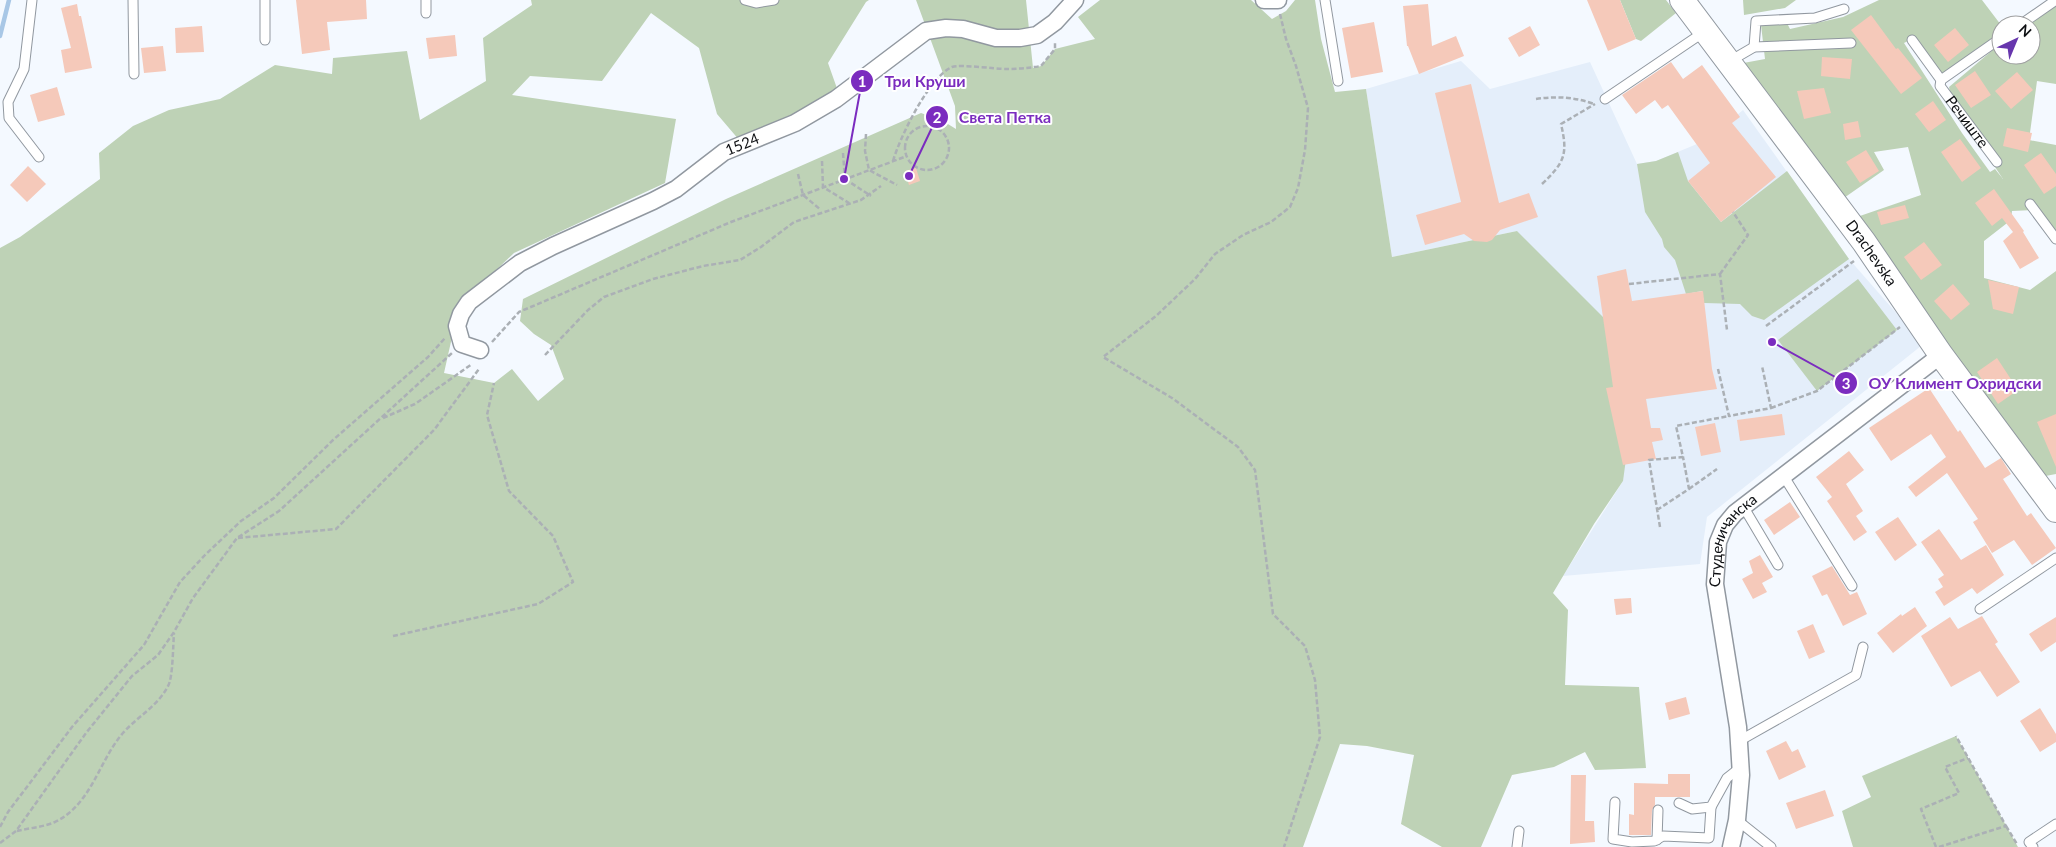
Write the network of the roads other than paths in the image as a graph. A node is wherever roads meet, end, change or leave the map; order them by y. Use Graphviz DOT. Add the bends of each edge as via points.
graph roads {
  1 [pos="32,0"];
  2 [pos="133,0"];
  3 [pos="265,0"];
  4 [pos="426,0"];
  5 [pos="745,0"];
  6 [pos="774,0"];
  7 [pos="1075,0"];
  8 [pos="1326,0"];
  9 [pos="2056,0"];
  10 [pos="1686,2"];
  11 [pos="1844,9"];
  12 [pos="426,12"];
  13 [pos="2034,15"];
  14 [pos="1704,32"];
  15 [pos="265,40"];
  16 [pos="1912,40"];
  17 [pos="1851,43"];
  18 [pos="1991,45"];
  19 [pos="1754,47"];
  20 [pos="1728,62"];
  21 [pos="134,74"];
  22 [pos="1941,80"];
  23 [pos="1338,81"];
  24 [pos="1605,99"];
  25 [pos="39,157"];
  26 [pos="1998,162"];
  27 [pos="2030,204"];
  28 [pos="2056,239"];
  29 [pos="1941,355"];
  30 [pos="477,356"];
  31 [pos="1784,475"];
  32 [pos="1743,506"];
  33 [pos="2056,510"];
  34 [pos="2056,558"];
  35 [pos="1778,565"];
  36 [pos="1852,586"];
  37 [pos="1980,609"];
  38 [pos="1864,647"];
  39 [pos="1739,741"];
  40 [pos="1741,767"];
  41 [pos="1615,802"];
  42 [pos="1679,803"];
  43 [pos="1711,807"];
  44 [pos="1658,810"];
  45 [pos="1737,820"];
  46 [pos="2056,824"];
  47 [pos="1519,831"];
  48 [pos="1657,840"];
  49 [pos="1517,847"];
  50 [pos="1730,847"];
  51 [pos="1771,847"];
  52 [pos="2033,847"];
  1 -- 25 [label="lane" via="24,69 8,102 9,118"];
  2 -- 21 [label="lane"];
  3 -- 15 [label="lane"];
  4 -- 12 [label="lane"];
  5 -- 6 [label="lane" via="756,3"];
  7 -- 30 [label="street, 1524" via="1055,22 1037,35 996,38 946,28 926,31 836,99 795,123 724,152 676,189 654,201 520,263 469,302 461,314 456,326 462,344"];
  8 -- 23 [label="lane"];
  9 -- 13 [label="lane"];
  10 -- 14 [label="main road, Drachevska"];
  11 -- 19 [label="lane" via="1815,18 1756,21"];
  14 -- 20 [label="main road, Drachevska"];
  14 -- 24 [label="lane"];
  16 -- 22 [label="lane, Речиште"];
  17 -- 19 [label="lane"];
  18 -- 22 [label="lane, Речиште"];
  19 -- 20 [label="lane"];
  20 -- 29 [label="main road, Drachevska" via="1869,250"];
  22 -- 26 [label="lane, Речиште" via="1940,86"];
  27 -- 28 [label="lane"];
  29 -- 31 [label="street, Студеничанска"];
  29 -- 33 [label="main road, Drachevska"];
  31 -- 32 [label="street, Студеничанска"];
  31 -- 36 [label="lane"];
  32 -- 35 [label="lane"];
  32 -- 39 [label="street, Студеничанска" via="1725,525 1718,542 1715,584"];
  34 -- 37 [label="lane"];
  38 -- 39 [label="lane" via="1856,675"];
  39 -- 40 [label="street, Студеничанска"];
  40 -- 43 [label="lane" via="1727,778"];
  40 -- 45 [label="street, Студеничанска"];
  41 -- 48 [label="lane" via="1613,839 1632,842"];
  42 -- 43 [label="lane" via="1692,809"];
  43 -- 48 [label="lane" via="1709,838 1663,836"];
  44 -- 48 [label="lane"];
  45 -- 50 [label="street, Студеничанска"];
  45 -- 51 [label="lane"];
  46 -- 52 [label="lane" via="2029,842"];
  47 -- 49 [label="lane"];
}
